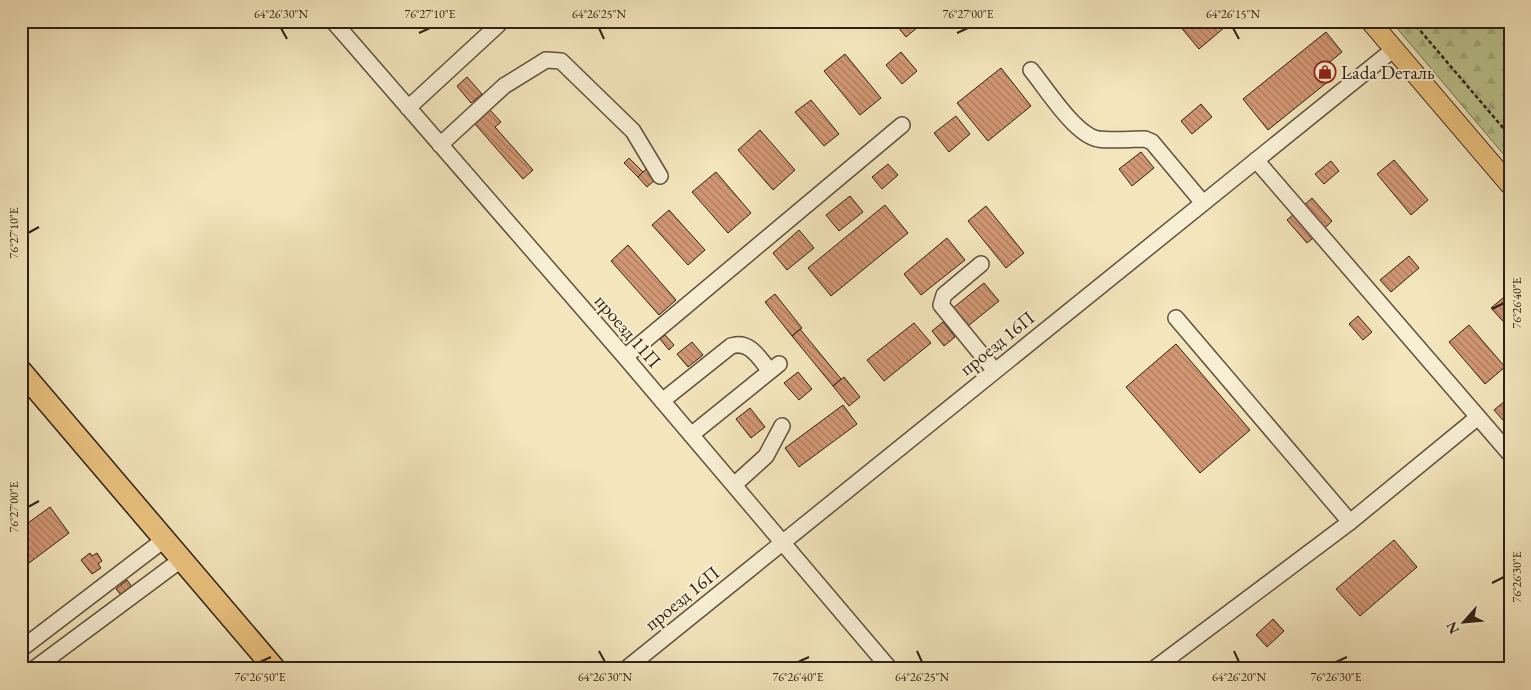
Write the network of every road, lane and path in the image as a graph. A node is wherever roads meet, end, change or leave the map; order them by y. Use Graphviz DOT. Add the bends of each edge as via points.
graph roads {
  1 [pos="333,21"];
  2 [pos="1370,21"];
  3 [pos="1412,21"];
  4 [pos="498,25"];
  5 [pos="1394,49"];
  6 [pos="1031,70"];
  7 [pos="408,108"];
  8 [pos="902,125"];
  9 [pos="1510,136"];
  10 [pos="440,145"];
  11 [pos="1256,160"];
  12 [pos="660,176"];
  13 [pos="1510,185"];
  14 [pos="1203,203"];
  15 [pos="980,264"];
  16 [pos="1176,318"];
  17 [pos="624,357"];
  18 [pos="21,371"];
  19 [pos="994,371"];
  20 [pos="662,401"];
  21 [pos="1478,417"];
  22 [pos="782,426"];
  23 [pos="691,435"];
  24 [pos="1510,454"];
  25 [pos="734,485"];
  26 [pos="1350,522"];
  27 [pos="165,539"];
  28 [pos="782,542"];
  29 [pos="182,559"];
  30 [pos="21,649"];
  31 [pos="34,669"];
  32 [pos="275,669"];
  33 [pos="626,669"];
  34 [pos="890,669"];
  35 [pos="1154,669"];
  1 -- 7 [label="street, проезд 11П"];
  2 -- 5 [label="main road"];
  3 -- 9 [label="path"];
  4 -- 7 [label="street"];
  5 -- 11 [label="street, проезд 16П"];
  5 -- 13 [label="main road"];
  6 -- 14 [label="street" via="1088,136 1152,142"];
  7 -- 10 [label="street, проезд 11П"];
  8 -- 17 [label="street"];
  10 -- 12 [label="street" via="504,86 546,60 553,59 561,61 633,131"];
  10 -- 17 [label="street, проезд 11П"];
  11 -- 14 [label="street, проезд 16П"];
  11 -- 21 [label="street"];
  14 -- 19 [label="street, проезд 16П"];
  15 -- 19 [label="street" via="944,295 941,305"];
  16 -- 26 [label="street"];
  17 -- 20 [label="street, проезд 11П"];
  18 -- 27 [label="highway"];
  19 -- 28 [label="street, проезд 16П"];
  20 -- 23 [label="street, проезд 11П"];
  20 -- 23 [label="street" via="731,346 748,346 774,367"];
  21 -- 24 [label="street"];
  21 -- 26 [label="street"];
  22 -- 25 [label="street" via="766,456"];
  23 -- 25 [label="street, проезд 11П"];
  25 -- 28 [label="street, проезд 11П"];
  26 -- 35 [label="street"];
  27 -- 29 [label="highway"];
  27 -- 30 [label="street"];
  28 -- 33 [label="street, проезд 16П"];
  28 -- 34 [label="street, проезд 11П"];
  29 -- 31 [label="street"];
  29 -- 32 [label="highway"];
}
